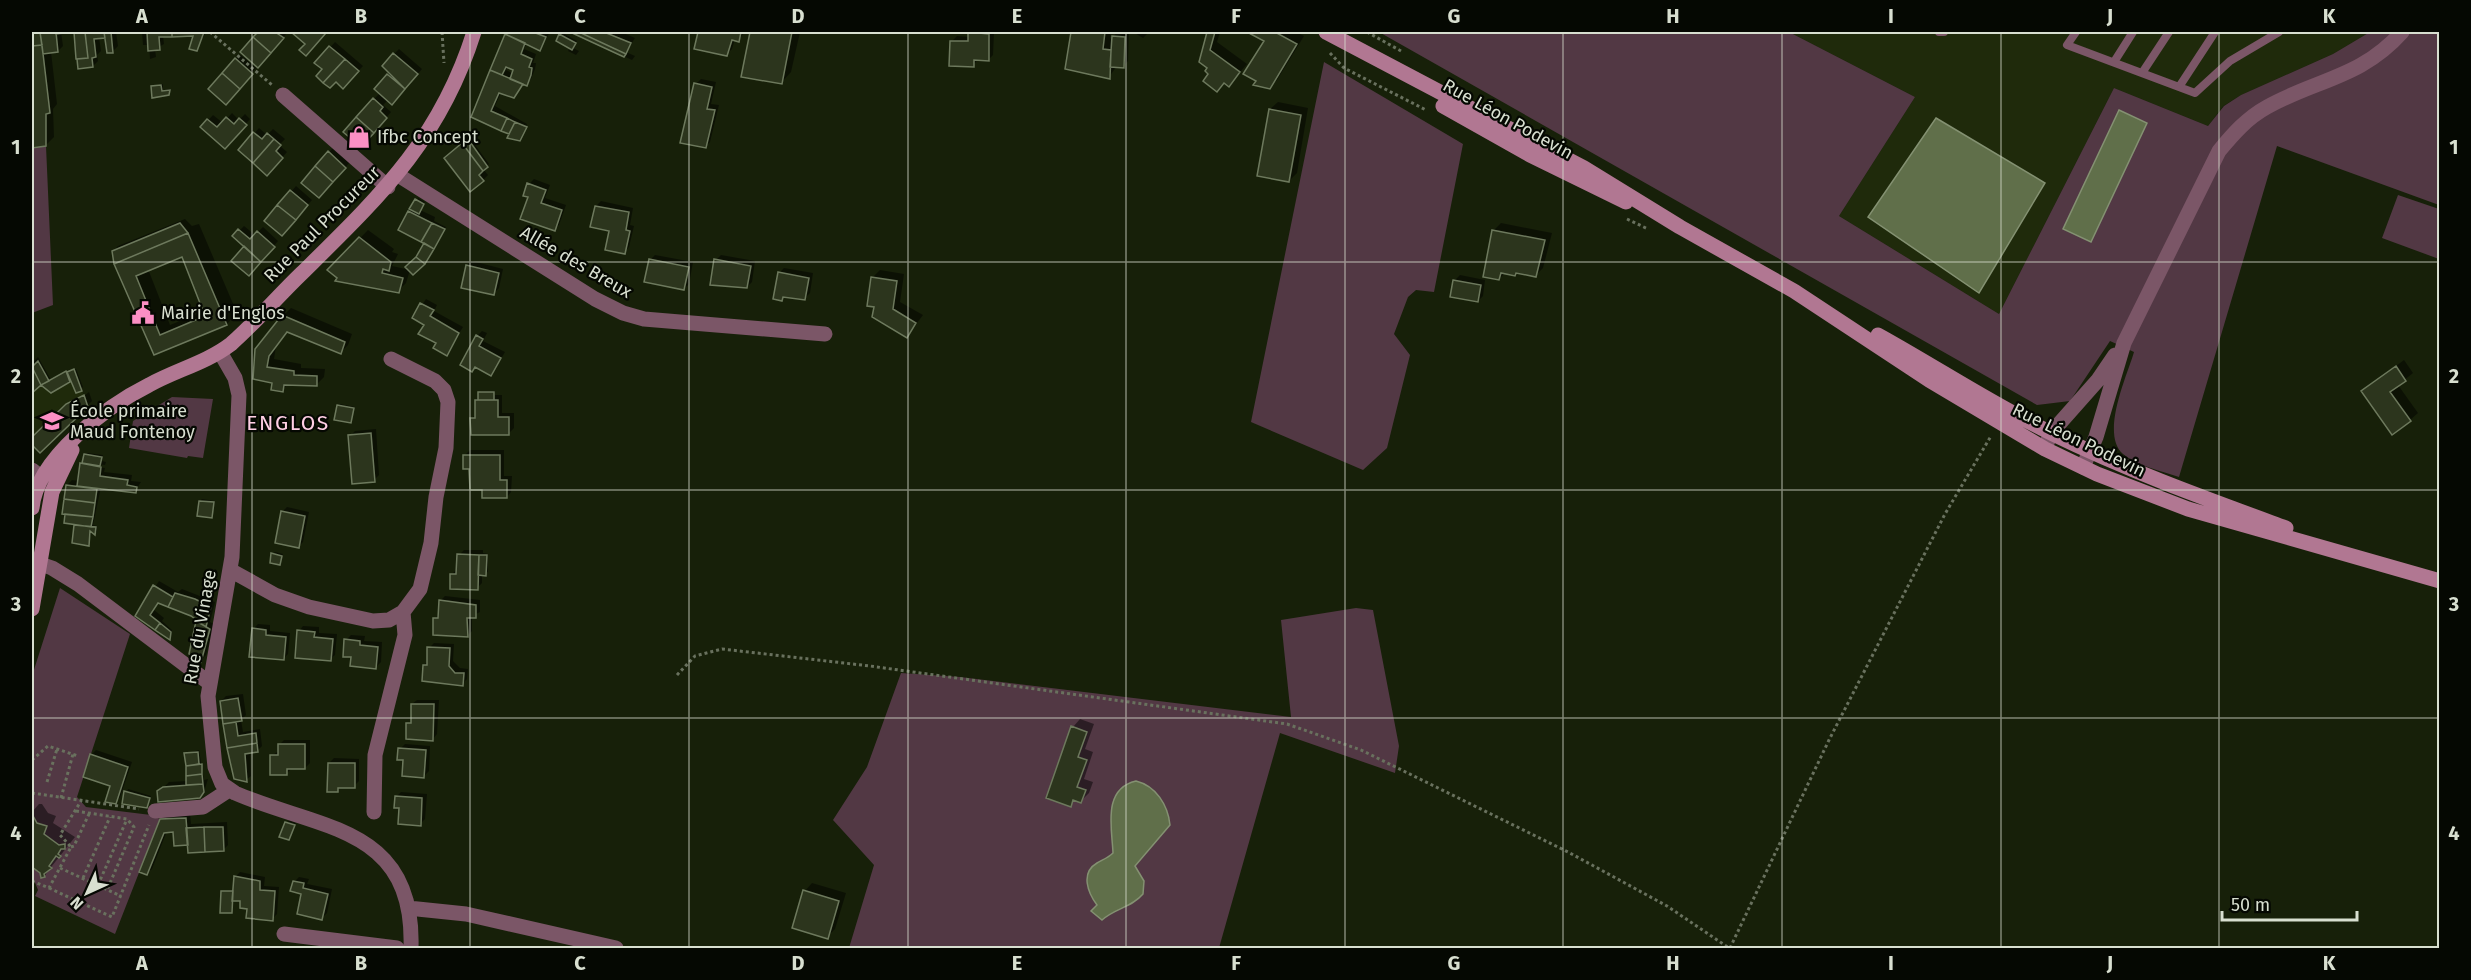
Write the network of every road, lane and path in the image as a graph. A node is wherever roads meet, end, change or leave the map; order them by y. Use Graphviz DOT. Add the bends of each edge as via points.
graph roads {
  1 [pos="210,32"];
  2 [pos="474,32"];
  3 [pos="1324,32"];
  4 [pos="1939,32"];
  5 [pos="1944,32"];
  6 [pos="2076,32"];
  7 [pos="2133,32"];
  8 [pos="2169,32"];
  9 [pos="2215,32"];
  10 [pos="2268,32"];
  11 [pos="2279,32"];
  12 [pos="2402,32"];
  13 [pos="2262,42"];
  14 [pos="2114,62"];
  15 [pos="2142,74"];
  16 [pos="2179,87"];
  17 [pos="283,95"];
  18 [pos="393,181"];
  19 [pos="1794,291"];
  20 [pos="825,334"];
  21 [pos="2124,343"];
  22 [pos="220,352"];
  23 [pos="391,359"];
  24 [pos="1999,424"];
  25 [pos="83,432"];
  26 [pos="2051,433"];
  27 [pos="2045,449"];
  28 [pos="2092,452"];
  29 [pos="2084,467"];
  30 [pos="36,474"];
  31 [pos="32,508"];
  32 [pos="2376,561"];
  33 [pos="36,562"];
  34 [pos="230,570"];
  35 [pos="2439,581"];
  36 [pos="32,609"];
  37 [pos="403,612"];
  38 [pos="677,675"];
  39 [pos="208,682"];
  40 [pos="57,749"];
  41 [pos="74,754"];
  42 [pos="78,756"];
  43 [pos="32,760"];
  44 [pos="47,782"];
  45 [pos="229,790"];
  46 [pos="32,793"];
  47 [pos="61,798"];
  48 [pos="81,801"];
  49 [pos="155,811"];
  50 [pos="76,812"];
  51 [pos="374,812"];
  52 [pos="89,814"];
  53 [pos="110,818"];
  54 [pos="127,819"];
  55 [pos="71,847"];
  56 [pos="60,868"];
  57 [pos="83,878"];
  58 [pos="32,881"];
  59 [pos="98,885"];
  60 [pos="49,888"];
  61 [pos="107,890"];
  62 [pos="121,896"];
  63 [pos="408,908"];
  64 [pos="284,934"];
  65 [pos="398,948"];
  66 [pos="411,948"];
  67 [pos="616,948"];
  68 [pos="1730,948"];
  1 -- 17 [label="path"];
  2 -- 18 [label="main road, Rue Paul Procureur" via="442,110"];
  3 -- 19 [label="main road, Rue Léon Podevin" via="1584,168"];
  4 -- 5 [label="lane"];
  6 -- 14 [label="lane" via="2067,45"];
  7 -- 14 [label="lane"];
  8 -- 15 [label="lane"];
  9 -- 16 [label="lane"];
  10 -- 13 [label="lane"];
  11 -- 13 [label="lane"];
  12 -- 21 [label="street" via="2368,62 2268,107 2234,132 2219,151"];
  13 -- 16 [label="lane" via="2230,61 2194,93"];
  14 -- 15 [label="lane"];
  15 -- 16 [label="lane"];
  17 -- 18 [label="street, Allée des Breux"];
  18 -- 20 [label="street, Allée des Breux" via="623,313 657,320"];
  18 -- 22 [label="main road, Rue Paul Procureur"];
  19 -- 24 [label="main road, Rue Léon Podevin"];
  19 -- 26 [label="main road, Rue Léon Podevin"];
  21 -- 26 [label="street" via="2098,380"];
  21 -- 28 [label="street"];
  22 -- 25 [label="main road, Rue Paul Procureur" via="134,393"];
  22 -- 34 [label="street, Rue du Vinage" via="235,378 239,395"];
  23 -- 37 [label="street" via="440,385 448,402 446,448 431,543 420,589"];
  24 -- 27 [label="main road, Rue Léon Podevin"];
  24 -- 68 [label="path" via="1945,514 1829,740"];
  25 -- 30 [label="main road, Rue Paul Procureur"];
  25 -- 33 [label="main road, Rue Paul Procureur" via="59,472"];
  26 -- 27 [label="street"];
  26 -- 28 [label="main road, Rue Léon Podevin"];
  27 -- 29 [label="main road, Rue Léon Podevin"];
  28 -- 29 [label="street"];
  28 -- 32 [label="main road, Rue Léon Podevin" via="2169,485"];
  29 -- 32 [label="main road, Rue Léon Podevin" via="2220,520"];
  30 -- 31 [label="main road, Rue Paul Procureur"];
  32 -- 35 [label="main road, Rue Léon Podevin"];
  33 -- 36 [label="main road, Rue Paul Procureur"];
  33 -- 39 [label="street" via="78,584"];
  34 -- 37 [label="street" via="275,595 309,607 373,621 389,620"];
  34 -- 39 [label="street, Rue du Vinage"];
  37 -- 51 [label="street" via="405,635 375,755"];
  38 -- 68 [label="path" via="694,656 722,649 1287,724 1361,750 1568,852 1667,906"];
  39 -- 45 [label="street, Rue du Vinage" via="215,767"];
  40 -- 41 [label="path"];
  40 -- 43 [label="path" via="48,746"];
  40 -- 44 [label="path"];
  41 -- 42 [label="path"];
  41 -- 47 [label="path"];
  45 -- 49 [label="street" via="202,807"];
  45 -- 63 [label="street" via="355,836 393,874"];
  46 -- 47 [label="path"];
  47 -- 48 [label="path"];
  48 -- 49 [label="path"];
  48 -- 50 [label="path"];
  49 -- 62 [label="path"];
  50 -- 52 [label="path"];
  50 -- 55 [label="path" via="60,835"];
  52 -- 53 [label="path"];
  52 -- 55 [label="path"];
  53 -- 54 [label="path"];
  53 -- 57 [label="path"];
  54 -- 59 [label="path"];
  54 -- 61 [label="path" via="134,827"];
  55 -- 56 [label="path"];
  56 -- 57 [label="path"];
  56 -- 60 [label="path"];
  57 -- 59 [label="path"];
  58 -- 60 [label="path"];
  59 -- 61 [label="path"];
  60 -- 62 [label="path" via="112,917"];
  61 -- 62 [label="path"];
  63 -- 66 [label="street"];
  63 -- 67 [label="street" via="466,914"];
  64 -- 65 [label="street"];
}
